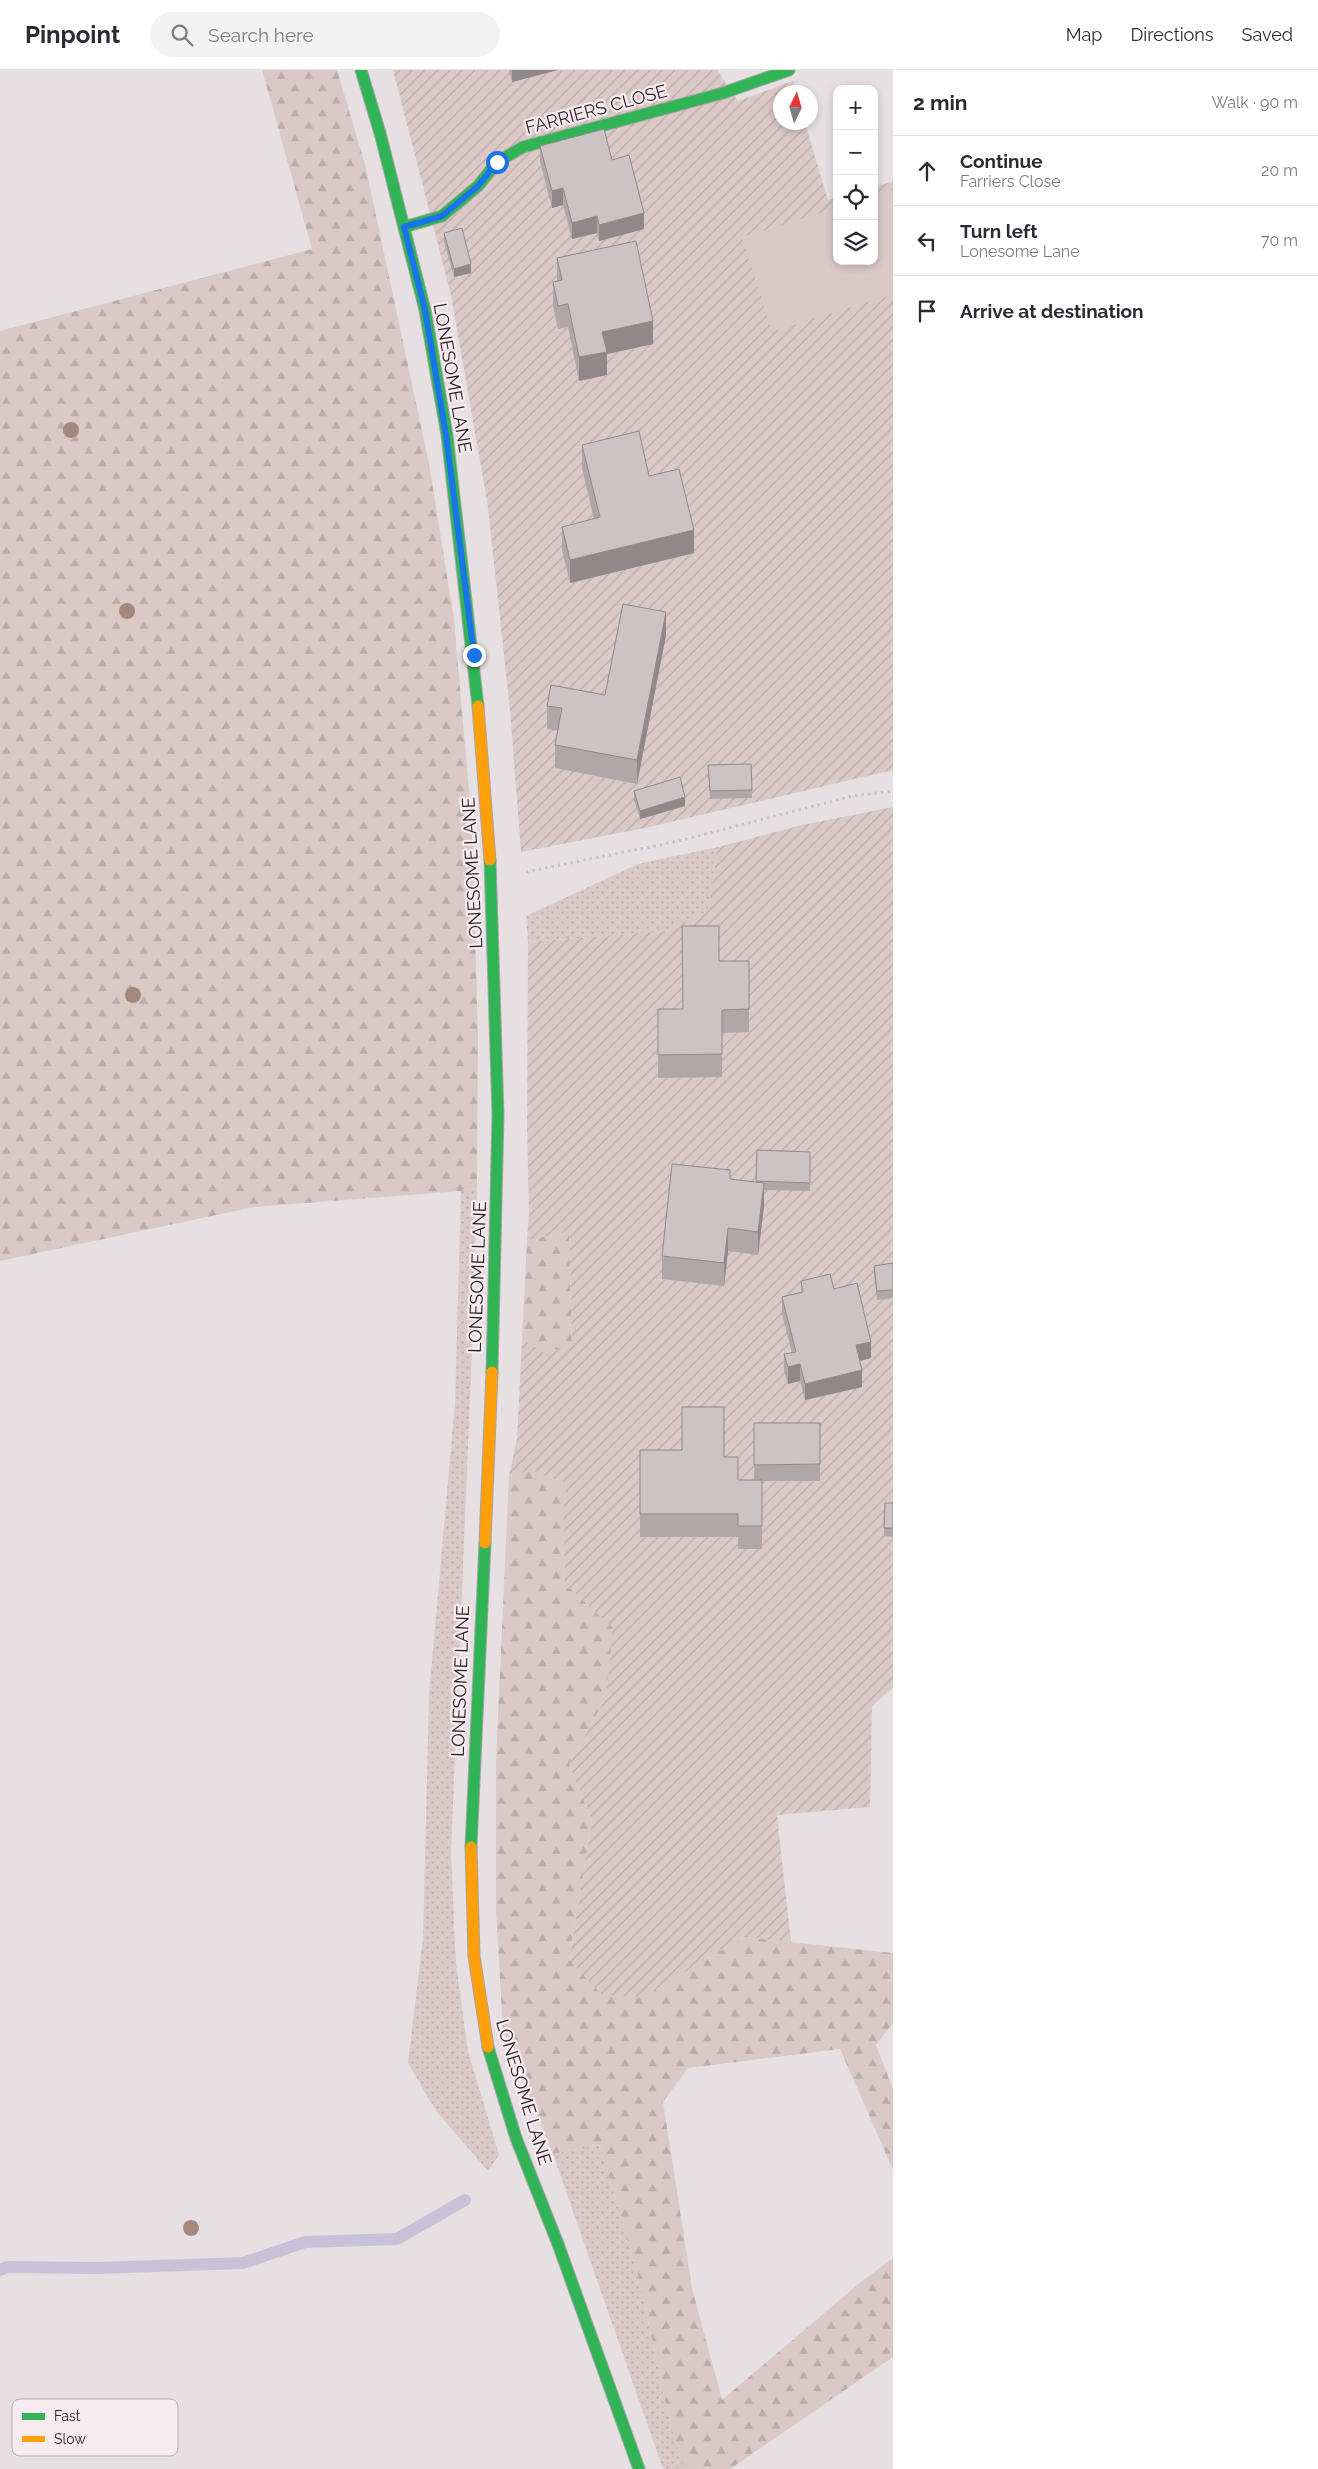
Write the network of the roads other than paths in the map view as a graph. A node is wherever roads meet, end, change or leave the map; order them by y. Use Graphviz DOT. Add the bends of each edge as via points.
graph roads {
  1 [pos="361,70"];
  2 [pos="789,70"];
  3 [pos="404,227"];
  4 [pos="639,2469"];
  1 -- 3 [label="street, LONESOME LANE"];
  2 -- 3 [label="street, FARRIERS CLOSE" via="723,93 523,147 497,162 478,186 442,216"];
  3 -- 4 [label="street, LONESOME LANE" via="425,310 446,435 474,655 492,879 497,1199 471,1845 474,1956 487,2043 516,2138"];
}
